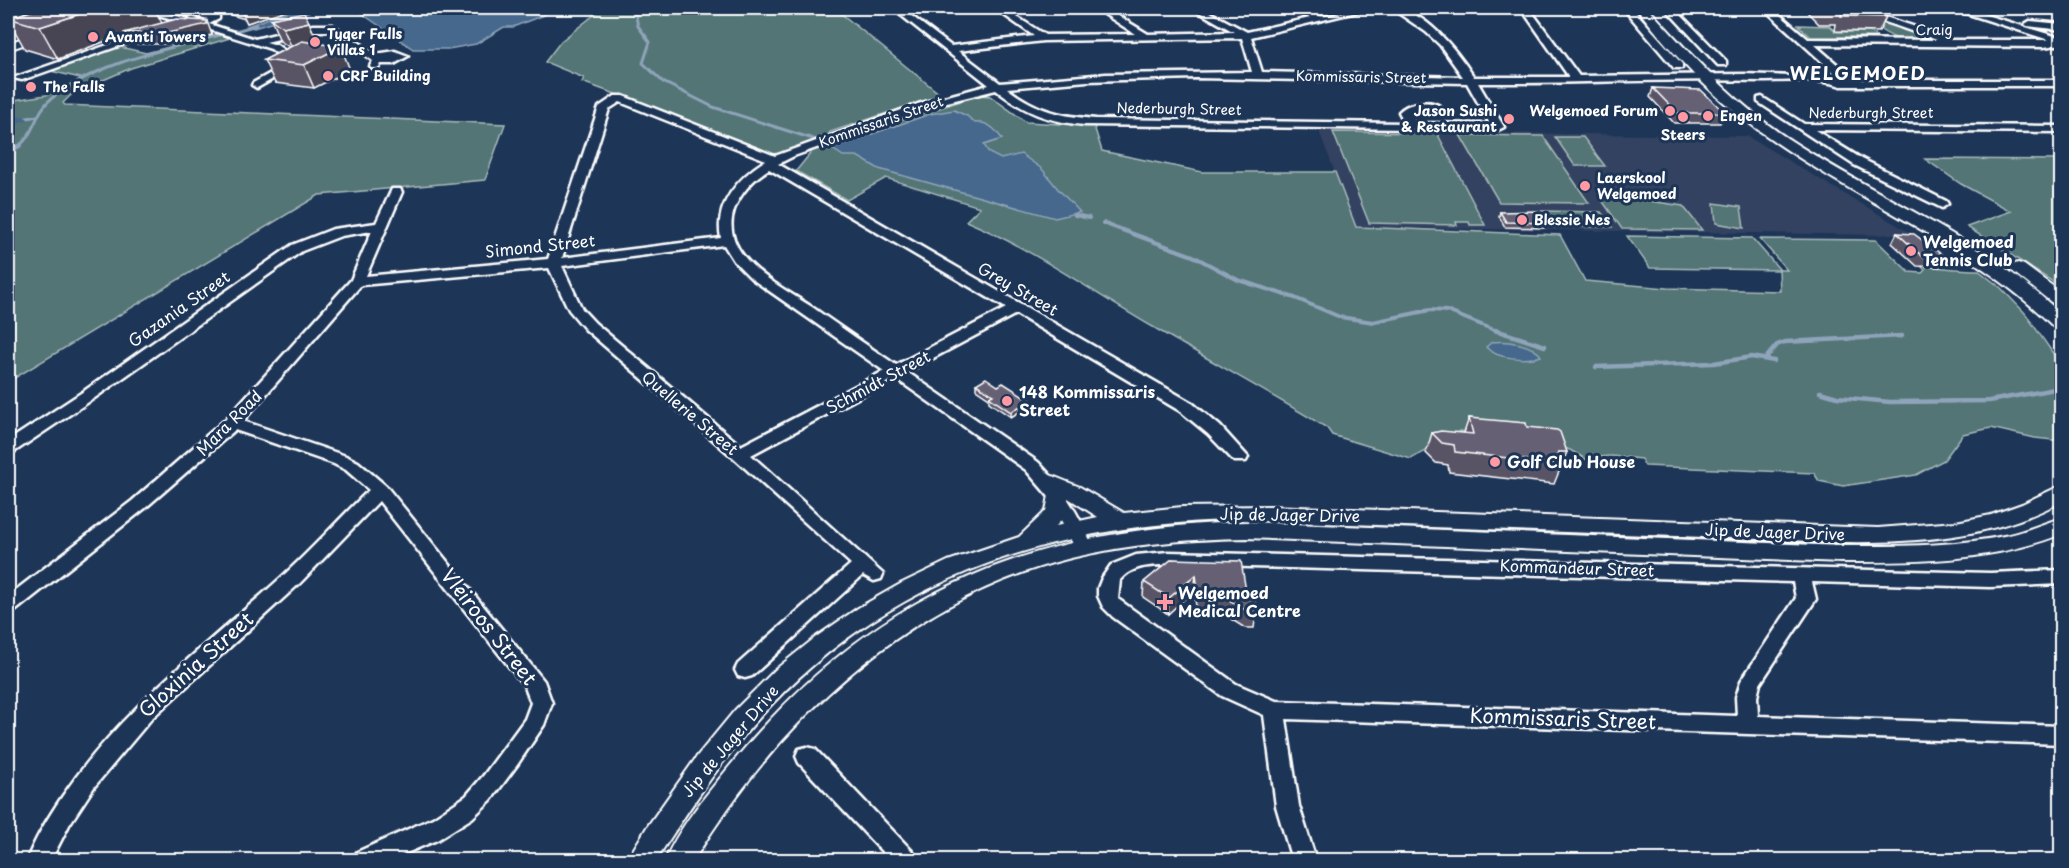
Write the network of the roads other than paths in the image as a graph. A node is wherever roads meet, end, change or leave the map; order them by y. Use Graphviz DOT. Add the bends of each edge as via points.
graph roads {
  1 [pos="26,8"];
  2 [pos="139,8"];
  3 [pos="171,8"];
  4 [pos="896,8"];
  5 [pos="998,8"];
  6 [pos="1099,8"];
  7 [pos="1196,8"];
  8 [pos="1296,8"];
  9 [pos="1368,8"];
  10 [pos="1395,8"];
  11 [pos="1525,8"];
  12 [pos="1627,8"];
  13 [pos="1642,8"];
  14 [pos="1655,8"];
  15 [pos="1669,8"];
  16 [pos="1767,8"];
  17 [pos="1850,8"];
  18 [pos="1955,8"];
  19 [pos="227,11"];
  20 [pos="214,17"];
  21 [pos="8,18"];
  22 [pos="1319,19"];
  23 [pos="199,20"];
  24 [pos="2008,24"];
  25 [pos="2061,27"];
  26 [pos="237,31"];
  27 [pos="157,32"];
  28 [pos="1246,35"];
  29 [pos="1145,36"];
  30 [pos="1043,38"];
  31 [pos="8,41"];
  32 [pos="2061,41"];
  33 [pos="1806,42"];
  34 [pos="1955,43"];
  35 [pos="270,44"];
  36 [pos="8,46"];
  37 [pos="948,49"];
  38 [pos="375,61"];
  39 [pos="1722,63"];
  40 [pos="1678,66"];
  41 [pos="1258,75"];
  42 [pos="13,78"];
  43 [pos="1469,78"];
  44 [pos="1573,80"];
  45 [pos="1717,81"];
  46 [pos="1851,82"];
  47 [pos="2061,83"];
  48 [pos="257,85"];
  49 [pos="8,86"];
  50 [pos="996,87"];
  51 [pos="1762,100"];
  52 [pos="1436,107"];
  53 [pos="1413,127"];
  54 [pos="1802,127"];
  55 [pos="2061,129"];
  56 [pos="773,162"];
  57 [pos="1861,176"];
  58 [pos="396,192"];
  59 [pos="1942,204"];
  60 [pos="382,226"];
  61 [pos="727,241"];
  62 [pos="1954,241"];
  63 [pos="554,262"];
  64 [pos="357,281"];
  65 [pos="2061,302"];
  66 [pos="1016,308"];
  67 [pos="2061,325"];
  68 [pos="897,372"];
  69 [pos="232,423"];
  70 [pos="8,448"];
  71 [pos="740,454"];
  72 [pos="1240,457"];
  73 [pos="1054,488"];
  74 [pos="380,490"];
  75 [pos="2061,492"];
  76 [pos="1119,520"];
  77 [pos="2061,525"];
  78 [pos="1080,538"];
  79 [pos="1027,541"];
  80 [pos="1801,574"];
  81 [pos="2061,576"];
  82 [pos="1107,590"];
  83 [pos="8,606"];
  84 [pos="745,670"];
  85 [pos="1274,710"];
  86 [pos="1749,725"];
  87 [pos="2061,735"];
  88 [pos="807,756"];
  89 [pos="39,861"];
  90 [pos="365,861"];
  91 [pos="641,861"];
  92 [pos="679,861"];
  93 [pos="905,861"];
  94 [pos="1304,861"];
  1 -- 21 [label="street"];
  2 -- 23 [label="street" via="183,23"];
  3 -- 23 [label="street"];
  4 -- 37 [label="street, Nederburgh Street"];
  5 -- 30 [label="street"];
  6 -- 29 [label="street"];
  7 -- 28 [label="street"];
  8 -- 22 [label="street"];
  9 -- 22 [label="street"];
  10 -- 43 [label="street" via="1418,19 1442,39"];
  11 -- 44 [label="street"];
  12 -- 40 [label="street"];
  13 -- 45 [label="main road"];
  14 -- 45 [label="main road"];
  15 -- 39 [label="street"];
  16 -- 33 [label="street"];
  17 -- 34 [label="street"];
  18 -- 24 [label="street"];
  19 -- 20 [label="street"];
  20 -- 23 [label="street"];
  20 -- 26 [label="street"];
  22 -- 28 [label="street"];
  23 -- 26 [label="street" via="224,31"];
  24 -- 25 [label="street"];
  24 -- 32 [label="street"];
  26 -- 35 [label="street" via="255,42"];
  26 -- 35 [label="street" via="250,32"];
  27 -- 42 [label="street"];
  28 -- 29 [label="street"];
  28 -- 41 [label="street"];
  29 -- 30 [label="street"];
  30 -- 37 [label="street"];
  31 -- 36 [label="main road" via="56,27"];
  32 -- 34 [label="street, Craig"];
  33 -- 34 [label="street, Craig"];
  33 -- 46 [label="street"];
  35 -- 38 [label="street" via="313,28 329,27"];
  35 -- 48 [label="street" via="295,60 295,64"];
  37 -- 50 [label="street, Nederburgh Street"];
  41 -- 43 [label="street, Kommissaris Street"];
  41 -- 50 [label="street, Kommissaris Street" via="1100,77"];
  42 -- 49 [label="street" via="19,81"];
  43 -- 44 [label="street, Kommissaris Street"];
  43 -- 53 [label="street, Nederburgh Street" via="1498,127"];
  44 -- 45 [label="street, Kommissaris Street"];
  45 -- 46 [label="street, Kommissaris Street"];
  45 -- 57 [label="main road"];
  45 -- 62 [label="main road" via="1754,120 1798,150"];
  46 -- 47 [label="street, Kommissaris Street"];
  50 -- 53 [label="street, Nederburgh Street" via="1029,109 1077,121"];
  50 -- 56 [label="street, Kommissaris Street" via="949,98"];
  51 -- 54 [label="street"];
  52 -- 53 [label="street" via="1406,110"];
  54 -- 55 [label="street, Nederburgh Street"];
  54 -- 59 [label="street, Nederburgh Street" via="1858,162"];
  56 -- 61 [label="street, Kommissaris Street" via="755,173 730,201"];
  56 -- 63 [label="street, Grey Street" via="619,99 603,106"];
  56 -- 66 [label="street, Grey Street"];
  57 -- 62 [label="main road" via="1882,193 1950,231"];
  57 -- 65 [label="main road" via="1993,252"];
  58 -- 60 [label="street, Mara Road"];
  60 -- 64 [label="street, Mara Road"];
  60 -- 70 [label="street, Gazania Street" via="338,232 297,248"];
  61 -- 63 [label="street, Simond Street"];
  61 -- 68 [label="street" via="757,276"];
  62 -- 67 [label="main road" via="2012,280"];
  63 -- 64 [label="street, Simond Street"];
  63 -- 71 [label="street, Quellerie Street" via="582,318"];
  64 -- 69 [label="street, Mara Road"];
  66 -- 68 [label="street, Schmidt Street"];
  66 -- 72 [label="street, Grey Street" via="1186,407"];
  68 -- 71 [label="street, Schmidt Street"];
  68 -- 73 [label="street" via="1032,466"];
  69 -- 74 [label="street, Vleiroos Street" via="340,460"];
  69 -- 83 [label="street, Mara Road" via="151,494"];
  71 -- 84 [label="street, Quellerie Street" via="869,569"];
  73 -- 76 [label="main road" via="1073,492"];
  73 -- 78 [label="street"];
  73 -- 79 [label="main road" via="1056,514"];
  74 -- 89 [label="street, Gloxinia Street" via="299,573 142,712 74,795"];
  74 -- 90 [label="street, Vleiroos Street" via="532,681 543,702 533,725 464,811"];
  75 -- 76 [label="main road, Jip de Jager Drive" via="2032,508 1991,522 1892,534 1282,514 1194,514"];
  76 -- 78 [label="main road, Jip de Jager Drive"];
  77 -- 78 [label="main road, Jip de Jager Drive" via="1989,546 1842,554 1253,532"];
  78 -- 79 [label="main road, Jip de Jager Drive"];
  78 -- 92 [label="main road, Jip de Jager Drive" via="962,589 862,649 811,691 778,726 690,840"];
  79 -- 91 [label="main road, Jip de Jager Drive" via="989,553 910,588 828,640 761,700 709,761"];
  80 -- 81 [label="street, Kommandeur Street" via="1990,580"];
  80 -- 82 [label="street, Kommandeur Street" via="1178,558 1128,564 1115,572"];
  80 -- 86 [label="street" via="1806,599 1746,692"];
  82 -- 85 [label="street, Kommissaris Street" via="1110,603 1120,612 1229,690"];
  85 -- 86 [label="street, Kommissaris Street"];
  85 -- 94 [label="street" via="1287,809"];
  86 -- 87 [label="street, Kommissaris Street"];
  88 -- 93 [label="street"];
}
